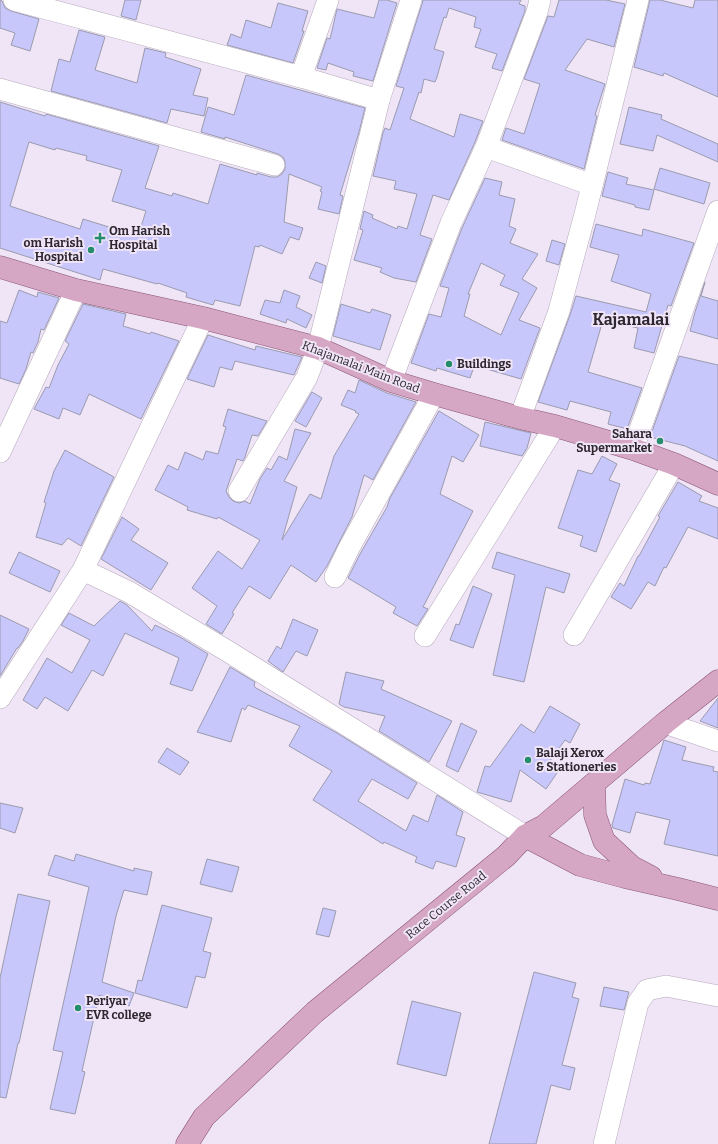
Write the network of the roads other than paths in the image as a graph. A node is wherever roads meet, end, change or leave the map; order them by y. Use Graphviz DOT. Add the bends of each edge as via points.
graph roads {
  1 [pos="14,0"];
  2 [pos="328,0"];
  3 [pos="411,0"];
  4 [pos="540,0"];
  5 [pos="638,0"];
  6 [pos="301,77"];
  7 [pos="0,89"];
  8 [pos="379,100"];
  9 [pos="486,147"];
  10 [pos="274,166"];
  11 [pos="592,185"];
  12 [pos="718,211"];
  13 [pos="0,267"];
  14 [pos="76,290"];
  15 [pos="203,318"];
  16 [pos="318,348"];
  17 [pos="391,381"];
  18 [pos="434,394"];
  19 [pos="520,418"];
  20 [pos="555,426"];
  21 [pos="633,449"];
  22 [pos="0,452"];
  23 [pos="674,464"];
  24 [pos="718,484"];
  25 [pos="239,491"];
  26 [pos="83,570"];
  27 [pos="335,577"];
  28 [pos="574,635"];
  29 [pos="425,636"];
  30 [pos="718,681"];
  31 [pos="0,698"];
  32 [pos="665,723"];
  33 [pos="718,741"];
  34 [pos="594,784"];
  35 [pos="525,836"];
  36 [pos="672,888"];
  37 [pos="718,899"];
  38 [pos="718,996"];
  39 [pos="187,1144"];
  40 [pos="604,1144"];
  1 -- 6 [label="street"];
  2 -- 6 [label="street"];
  3 -- 8 [label="street"];
  4 -- 9 [label="street"];
  5 -- 11 [label="street"];
  6 -- 8 [label="street"];
  7 -- 10 [label="street"];
  8 -- 16 [label="street"];
  9 -- 11 [label="street"];
  9 -- 17 [label="street" via="451,223"];
  11 -- 19 [label="street" via="559,311"];
  12 -- 21 [label="street"];
  13 -- 14 [label="main road, Khajamalai Main Road"];
  14 -- 15 [label="main road, Khajamalai Main Road"];
  14 -- 22 [label="street"];
  15 -- 16 [label="main road, Khajamalai Main Road"];
  15 -- 26 [label="street"];
  16 -- 17 [label="main road, Khajamalai Main Road"];
  16 -- 25 [label="street" via="308,377"];
  17 -- 18 [label="main road, Khajamalai Main Road"];
  18 -- 19 [label="main road, Khajamalai Main Road"];
  18 -- 27 [label="street"];
  19 -- 20 [label="main road, Khajamalai Main Road"];
  20 -- 21 [label="main road, Khajamalai Main Road"];
  20 -- 29 [label="street"];
  21 -- 23 [label="main road, Khajamalai Main Road"];
  23 -- 24 [label="main road, Khajamalai Main Road"];
  23 -- 28 [label="street"];
  26 -- 31 [label="street"];
  26 -- 35 [label="street" via="129,592 229,652"];
  30 -- 32 [label="main road, Race Course Road"];
  32 -- 33 [label="street"];
  32 -- 34 [label="main road, Race Course Road"];
  34 -- 35 [label="main road, Race Course Road" via="544,826"];
  34 -- 36 [label="main road" via="595,815 604,841 632,867"];
  35 -- 36 [label="main road" via="580,865"];
  35 -- 39 [label="main road, Race Course Road" via="506,856 315,1012 204,1117"];
  36 -- 37 [label="main road"];
  38 -- 40 [label="street" via="666,986 647,990 638,1003"];
}
